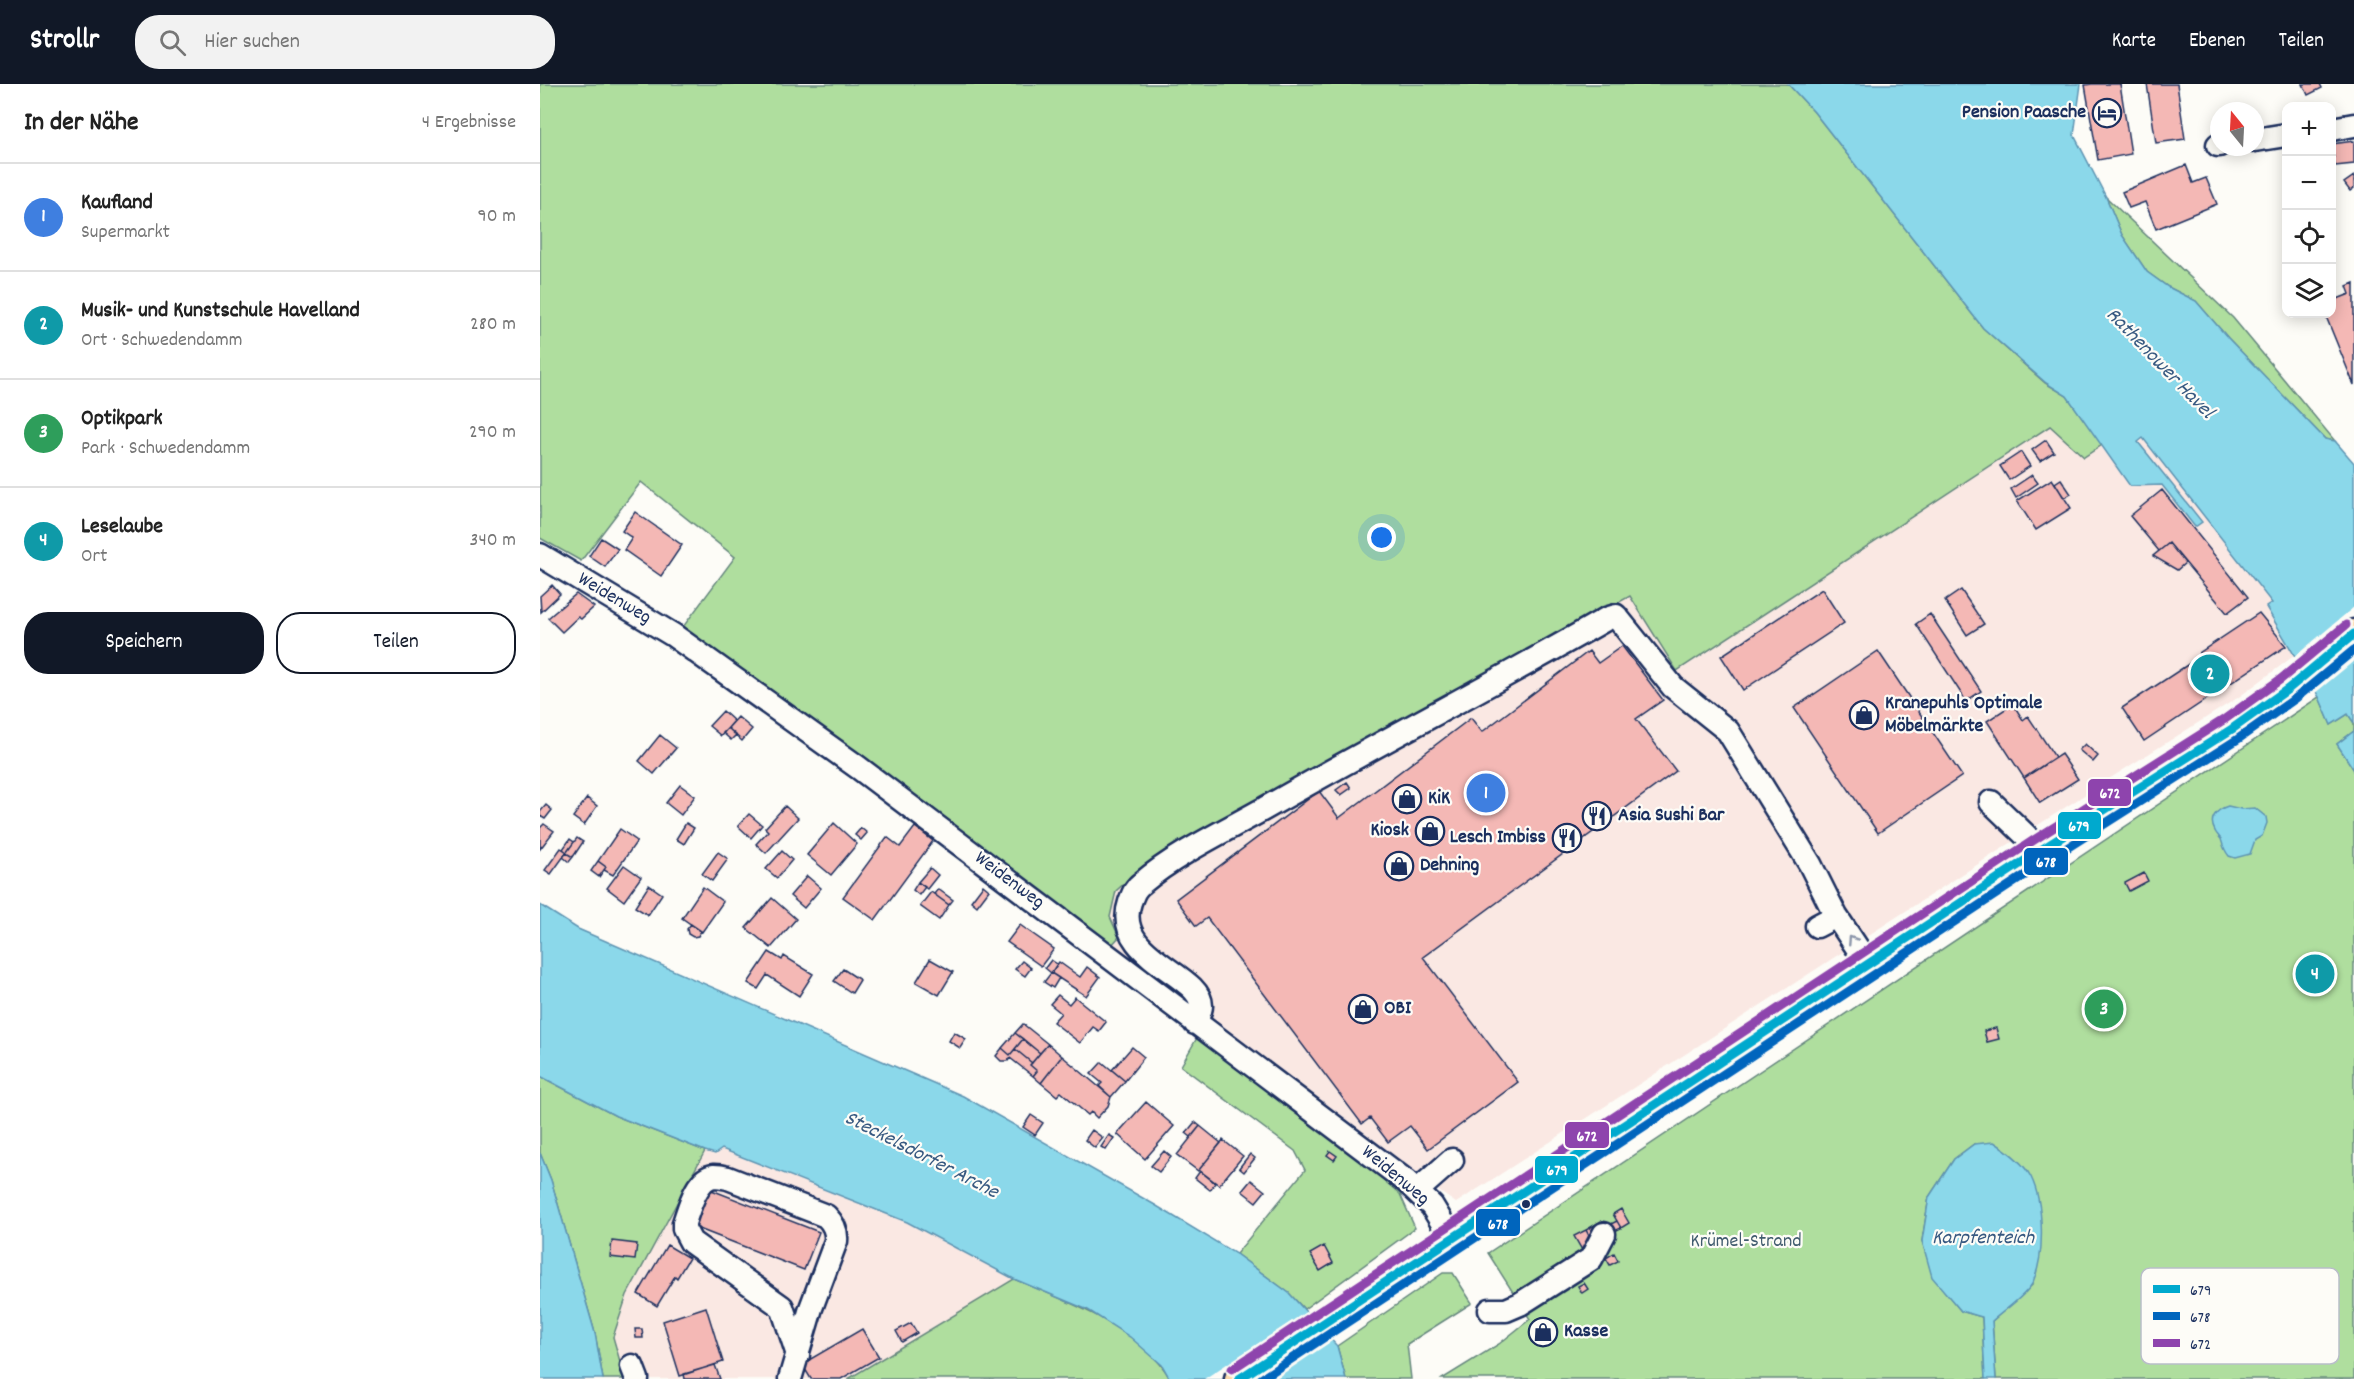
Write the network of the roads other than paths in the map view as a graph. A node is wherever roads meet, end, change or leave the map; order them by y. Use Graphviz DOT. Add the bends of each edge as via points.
graph roads {
  1 [pos="2354,125"];
  2 [pos="2336,128"];
  3 [pos="2282,136"];
  4 [pos="2264,139"];
  5 [pos="540,555"];
  6 [pos="2354,634"];
  7 [pos="1991,802"];
  8 [pos="2041,850"];
  9 [pos="1868,964"];
  10 [pos="1195,1023"];
  11 [pos="1452,1161"];
  12 [pos="1418,1190"];
  13 [pos="1604,1234"];
  14 [pos="1452,1239"];
  15 [pos="1490,1310"];
  16 [pos="798,1355"];
  17 [pos="790,1379"];
  18 [pos="1239,1379"];
  1 -- 2 [label="street"];
  3 -- 4 [label="street"];
  5 -- 10 [label="street, Weidenweg" via="673,635 747,687"];
  6 -- 8 [label="main road" via="2232,729"];
  7 -- 8 [label="street"];
  8 -- 9 [label="main road"];
  9 -- 10 [label="street, one-way" via="1827,921 1810,864 1728,731 1673,687 1616,616 1313,781 1163,867 1135,890 1127,911 1130,932 1143,950 1198,994 1201,1007"];
  9 -- 14 [label="main road"];
  10 -- 12 [label="street, Weidenweg"];
  11 -- 12 [label="street"];
  12 -- 14 [label="street, Weidenweg"];
  13 -- 15 [label="street" via="1591,1260 1520,1304 1506,1310"];
  14 -- 18 [label="main road"];
  16 -- 16 [label="street" via="836,1240 832,1222 826,1216 728,1178 707,1178 700,1184 684,1229 691,1242 782,1308"];
  16 -- 17 [label="street"];
}
